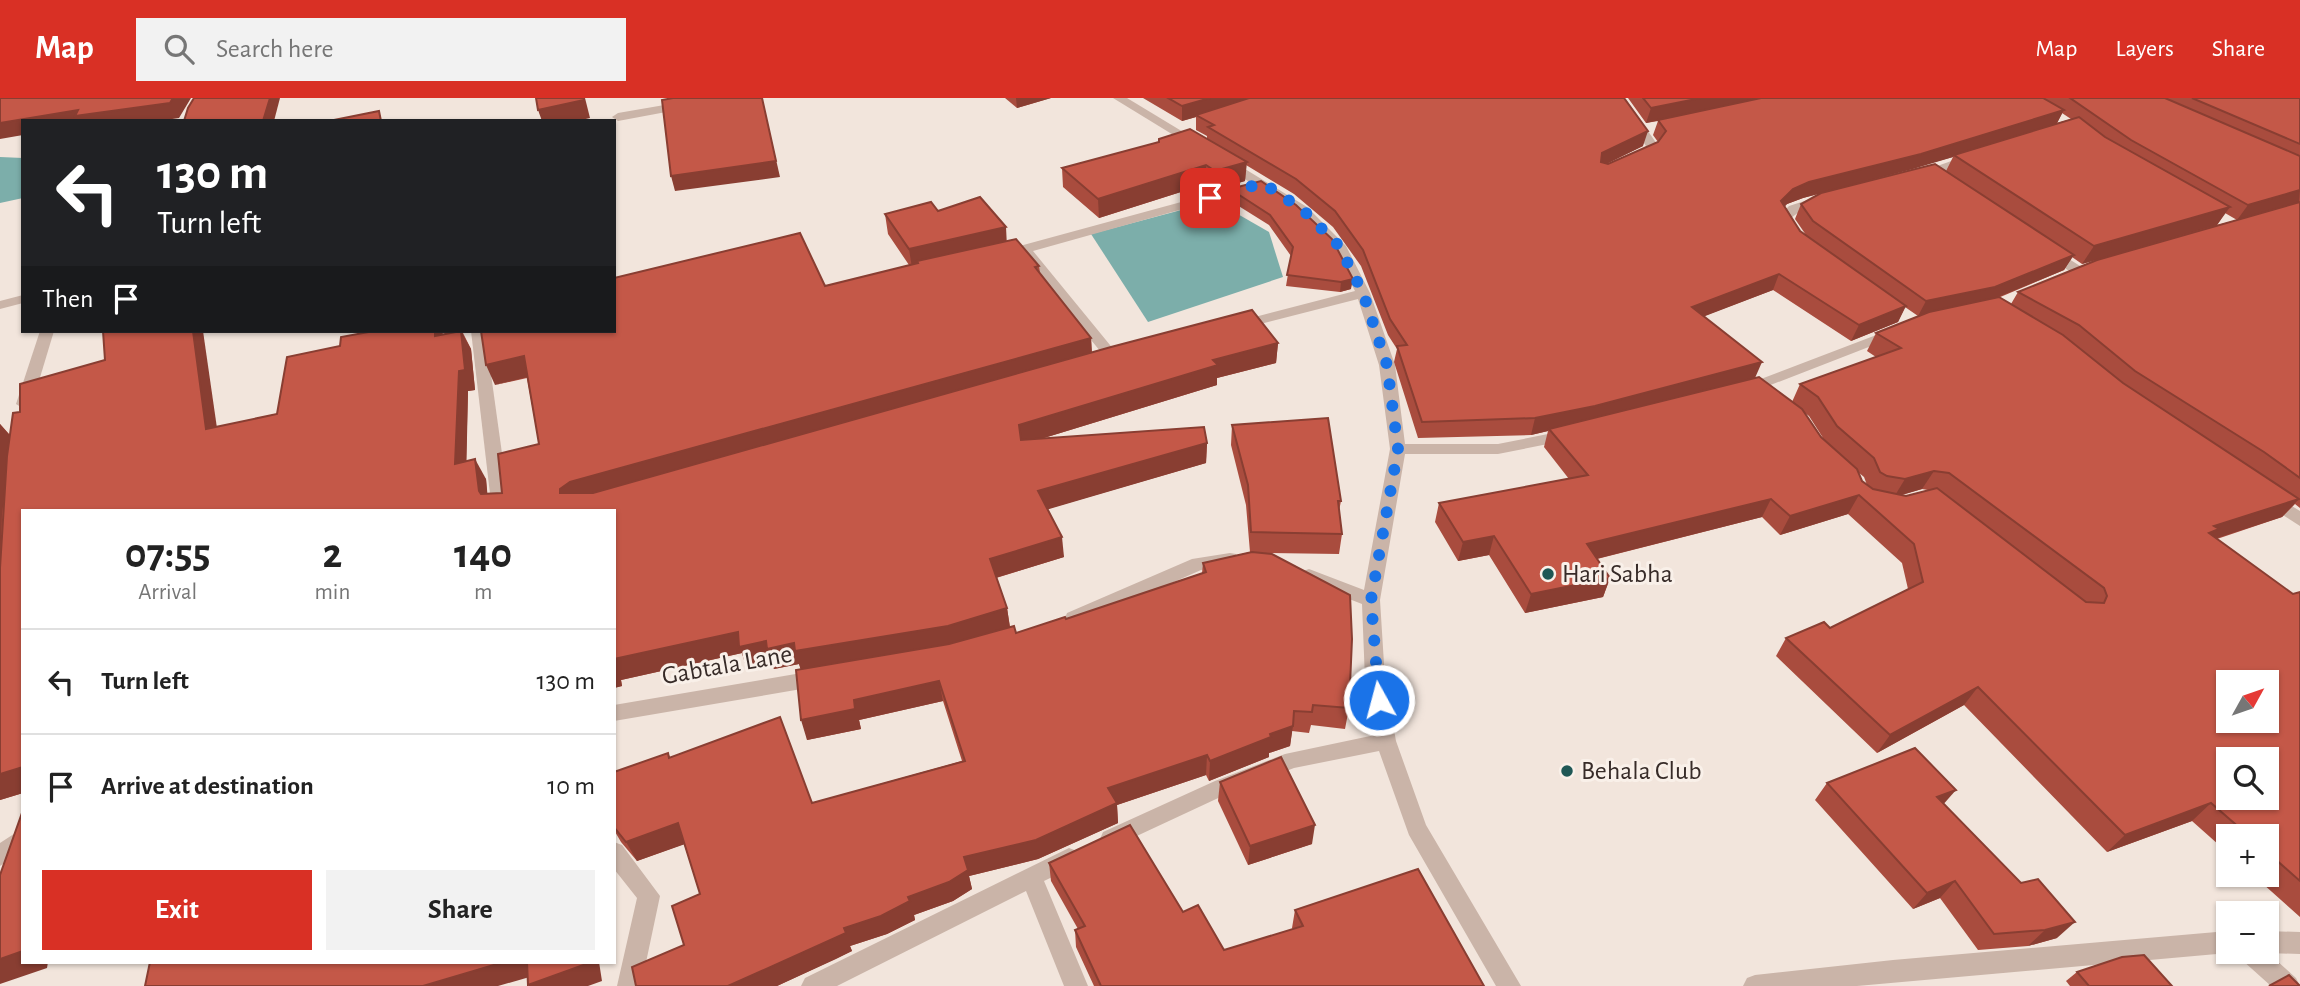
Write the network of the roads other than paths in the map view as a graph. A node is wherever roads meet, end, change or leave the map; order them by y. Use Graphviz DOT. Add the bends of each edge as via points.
graph roads {
  1 [pos="725,98"];
  2 [pos="1119,98"];
  3 [pos="1619,98"];
  4 [pos="618,117"];
  5 [pos="1981,155"];
  6 [pos="1627,162"];
  7 [pos="1906,178"];
  8 [pos="1263,183"];
  9 [pos="1833,197"];
  10 [pos="1800,241"];
  11 [pos="2037,243"];
  12 [pos="1026,250"];
  13 [pos="985,259"];
  14 [pos="2081,272"];
  15 [pos="1363,293"];
  16 [pos="21,300"];
  17 [pos="0,305"];
  18 [pos="1902,329"];
  19 [pos="1218,331"];
  20 [pos="46,333"];
  21 [pos="478,333"];
  22 [pos="1113,359"];
  23 [pos="1754,387"];
  24 [pos="1729,394"];
  25 [pos="1773,401"];
  26 [pos="19,427"];
  27 [pos="1577,433"];
  28 [pos="1398,449"];
  29 [pos="2261,493"];
  30 [pos="501,509"];
  31 [pos="2300,520"];
  32 [pos="1247,560"];
  33 [pos="1289,570"];
  34 [pos="1371,600"];
  35 [pos="1056,625"];
  36 [pos="834,676"];
  37 [pos="616,713"];
  38 [pos="1386,741"];
  39 [pos="21,838"];
  40 [pos="616,855"];
  41 [pos="0,856"];
  42 [pos="1031,876"];
  43 [pos="2279,942"];
  44 [pos="2216,943"];
  45 [pos="2300,943"];
  46 [pos="2263,964"];
  47 [pos="629,986"];
  48 [pos="813,986"];
  49 [pos="1076,986"];
  50 [pos="1509,986"];
  51 [pos="1755,986"];
  52 [pos="2288,986"];
  1 -- 4 [label="street"];
  2 -- 8 [label="street" via="1180,128"];
  3 -- 6 [label="street" via="1646,130 1653,147"];
  5 -- 7 [label="street" via="1934,174"];
  8 -- 12 [label="street"];
  8 -- 15 [label="street" via="1303,210 1339,246"];
  9 -- 10 [label="street" via="1794,209 1784,218"];
  11 -- 14 [label="street"];
  12 -- 13 [label="street"];
  12 -- 22 [label="street"];
  15 -- 19 [label="street"];
  15 -- 28 [label="street" via="1387,365"];
  16 -- 17 [label="street"];
  18 -- 23 [label="street"];
  20 -- 26 [label="street"];
  21 -- 30 [label="street"];
  23 -- 24 [label="street"];
  23 -- 25 [label="street"];
  27 -- 28 [label="street" via="1498,449"];
  28 -- 34 [label="street"];
  29 -- 31 [label="street"];
  32 -- 35 [label="street" via="1198,564"];
  33 -- 34 [label="street"];
  34 -- 38 [label="street" via="1375,680"];
  36 -- 37 [label="street, Gabtala Lane"];
  38 -- 42 [label="street" via="1268,769"];
  38 -- 50 [label="street" via="1417,828"];
  39 -- 41 [label="street"];
  40 -- 47 [label="street" via="649,896"];
  42 -- 48 [label="street"];
  42 -- 49 [label="street"];
  43 -- 45 [label="street"];
  44 -- 51 [label="street"];
  46 -- 52 [label="street"];
}
